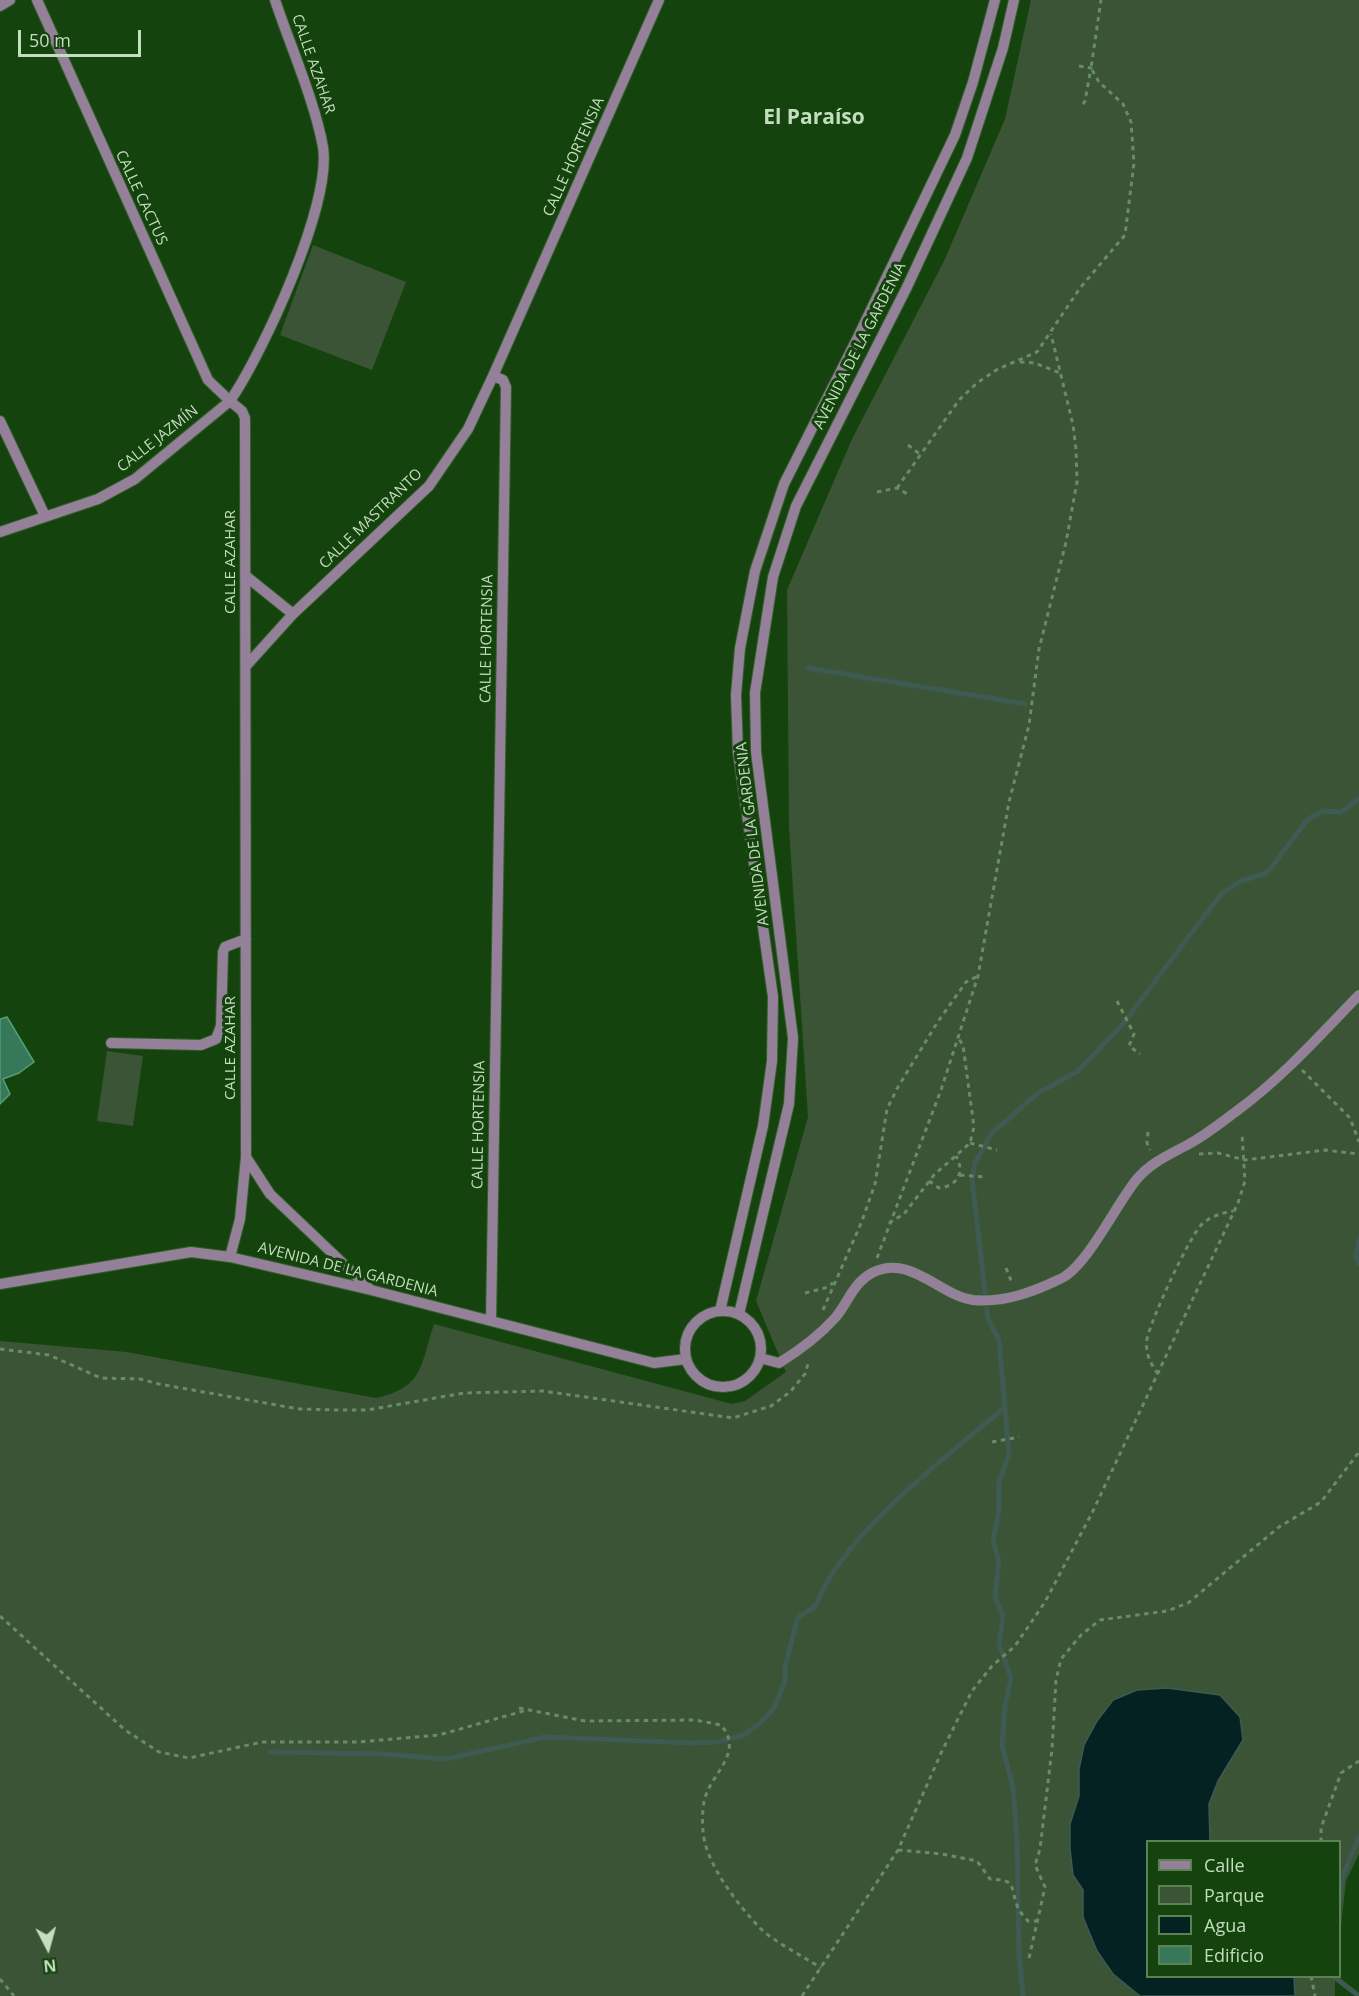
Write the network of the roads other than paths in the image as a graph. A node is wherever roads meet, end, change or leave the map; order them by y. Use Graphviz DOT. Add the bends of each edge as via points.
graph roads {
  1 [pos="10,0"];
  2 [pos="37,0"];
  3 [pos="275,0"];
  4 [pos="659,0"];
  5 [pos="995,0"];
  6 [pos="1014,0"];
  7 [pos="0,6"];
  8 [pos="891,270"];
  9 [pos="911,279"];
  10 [pos="493,376"];
  11 [pos="230,401"];
  12 [pos="0,422"];
  13 [pos="45,516"];
  14 [pos="0,531"];
  15 [pos="247,577"];
  16 [pos="293,614"];
  17 [pos="246,666"];
  18 [pos="246,939"];
  19 [pos="1359,995"];
  20 [pos="111,1042"];
  21 [pos="246,1157"];
  22 [pos="230,1257"];
  23 [pos="0,1284"];
  24 [pos="371,1290"];
  25 [pos="720,1311"];
  26 [pos="740,1314"];
  27 [pos="491,1321"];
  28 [pos="760,1358"];
  29 [pos="686,1359"];
  1 -- 7 [label="street"];
  2 -- 11 [label="street, CALLE CACTUS" via="208,380"];
  3 -- 11 [label="street, CALLE AZAHAR" via="318,124 323,172 278,314"];
  4 -- 10 [label="street, CALLE HORTENSIA"];
  5 -- 8 [label="street, AVENIDA DE LA GARDENIA" via="954,135"];
  6 -- 9 [label="street, AVENIDA DE LA GARDENIA" via="1003,48 967,158"];
  8 -- 9 [label="street"];
  8 -- 25 [label="street, AVENIDA DE LA GARDENIA" via="784,484 755,571 740,648 736,695 738,752 773,997 772,1061 763,1126"];
  9 -- 26 [label="street, AVENIDA DE LA GARDENIA" via="796,506 773,577 755,693 756,752 793,1038 789,1104"];
  10 -- 16 [label="street, CALLE MASTRANTO" via="468,429 429,486"];
  10 -- 27 [label="street, CALLE HORTENSIA" via="503,380 506,387"];
  11 -- 13 [label="street, CALLE JAZMÍN" via="135,479 98,499"];
  11 -- 15 [label="street, CALLE AZAHAR" via="245,418"];
  12 -- 13 [label="street"];
  13 -- 14 [label="street, CALLE JAZMÍN"];
  15 -- 16 [label="street"];
  15 -- 17 [label="street, CALLE AZAHAR"];
  16 -- 17 [label="street, CALLE MASTRANTO"];
  17 -- 18 [label="street, CALLE AZAHAR"];
  18 -- 20 [label="street" via="225,947 223,952 221,1026 216,1039 201,1045"];
  18 -- 21 [label="street, CALLE AZAHAR"];
  19 -- 28 [label="street" via="1258,1096 1138,1177 1087,1254 1064,1278 999,1300 971,1300 914,1272 890,1268 872,1273 853,1289 837,1316 811,1343 779,1363"];
  21 -- 22 [label="street, CALLE AZAHAR" via="240,1220"];
  21 -- 24 [label="street" via="270,1194"];
  22 -- 23 [label="street, AVENIDA DE LA GARDENIA" via="191,1252"];
  22 -- 24 [label="street, AVENIDA DE LA GARDENIA"];
  24 -- 27 [label="street, AVENIDA DE LA GARDENIA"];
  25 -- 26 [label="street"];
  25 -- 29 [label="street" via="693,1324 687,1335"];
  26 -- 28 [label="street" via="758,1333"];
  27 -- 29 [label="street, AVENIDA DE LA GARDENIA" via="654,1364"];
  28 -- 29 [label="street" via="746,1379 723,1387 700,1379"];
}
